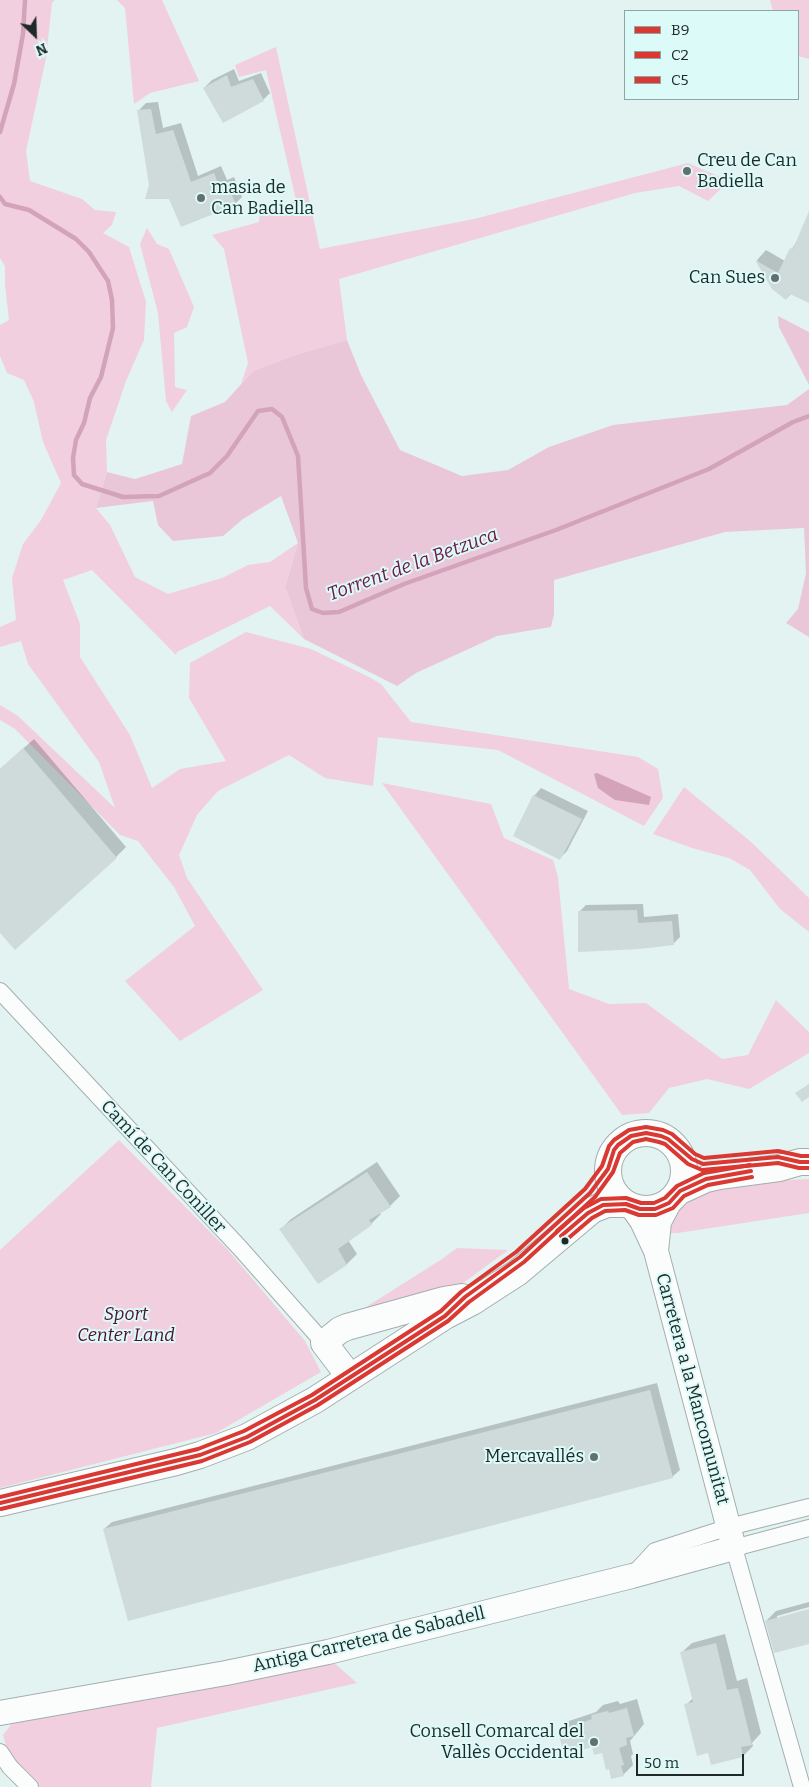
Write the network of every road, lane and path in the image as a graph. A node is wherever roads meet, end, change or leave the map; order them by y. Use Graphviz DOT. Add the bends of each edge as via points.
graph roads {
  1 [pos="0,991"];
  2 [pos="678,1150"];
  3 [pos="804,1162"];
  4 [pos="608,1169"];
  5 [pos="674,1197"];
  6 [pos="629,1206"];
  7 [pos="656,1250"];
  8 [pos="465,1297"];
  9 [pos="445,1316"];
  10 [pos="324,1343"];
  11 [pos="350,1377"];
  12 [pos="0,1503"];
  13 [pos="809,1507"];
  14 [pos="809,1528"];
  15 [pos="732,1538"];
  16 [pos="0,1713"];
  17 [pos="0,1752"];
  18 [pos="30,1787"];
  19 [pos="802,1787"];
  1 -- 10 [label="street, Camí de Can Coniller" via="240,1248"];
  2 -- 3 [label="main road" via="703,1164 778,1157"];
  2 -- 4 [label="main road" via="661,1136 638,1134 618,1145 610,1157"];
  2 -- 5 [label="main road" via="685,1177"];
  3 -- 5 [label="main road" via="719,1176"];
  4 -- 6 [label="main road" via="614,1193"];
  4 -- 8 [label="main road" via="566,1217 520,1257"];
  5 -- 6 [label="main road" via="655,1209"];
  5 -- 7 [label="street, Carretera a la Mancomunitat" via="659,1222"];
  6 -- 7 [label="street, Carretera a la Mancomunitat" via="642,1220"];
  6 -- 9 [label="main road" via="608,1204 592,1210 517,1273"];
  7 -- 15 [label="street, Carretera a la Mancomunitat"];
  8 -- 9 [label="main road"];
  8 -- 10 [label="main road" via="347,1327"];
  9 -- 11 [label="main road"];
  10 -- 11 [label="main road"];
  11 -- 12 [label="main road" via="271,1425 200,1455"];
  13 -- 15 [label="street, Carretera a la Mancomunitat"];
  14 -- 15 [label="street"];
  15 -- 16 [label="street, Antiga Carretera de Sabadell" via="632,1576 328,1652"];
  15 -- 19 [label="street, Carretera a la Mancomunitat"];
  17 -- 18 [label="street"];
}
